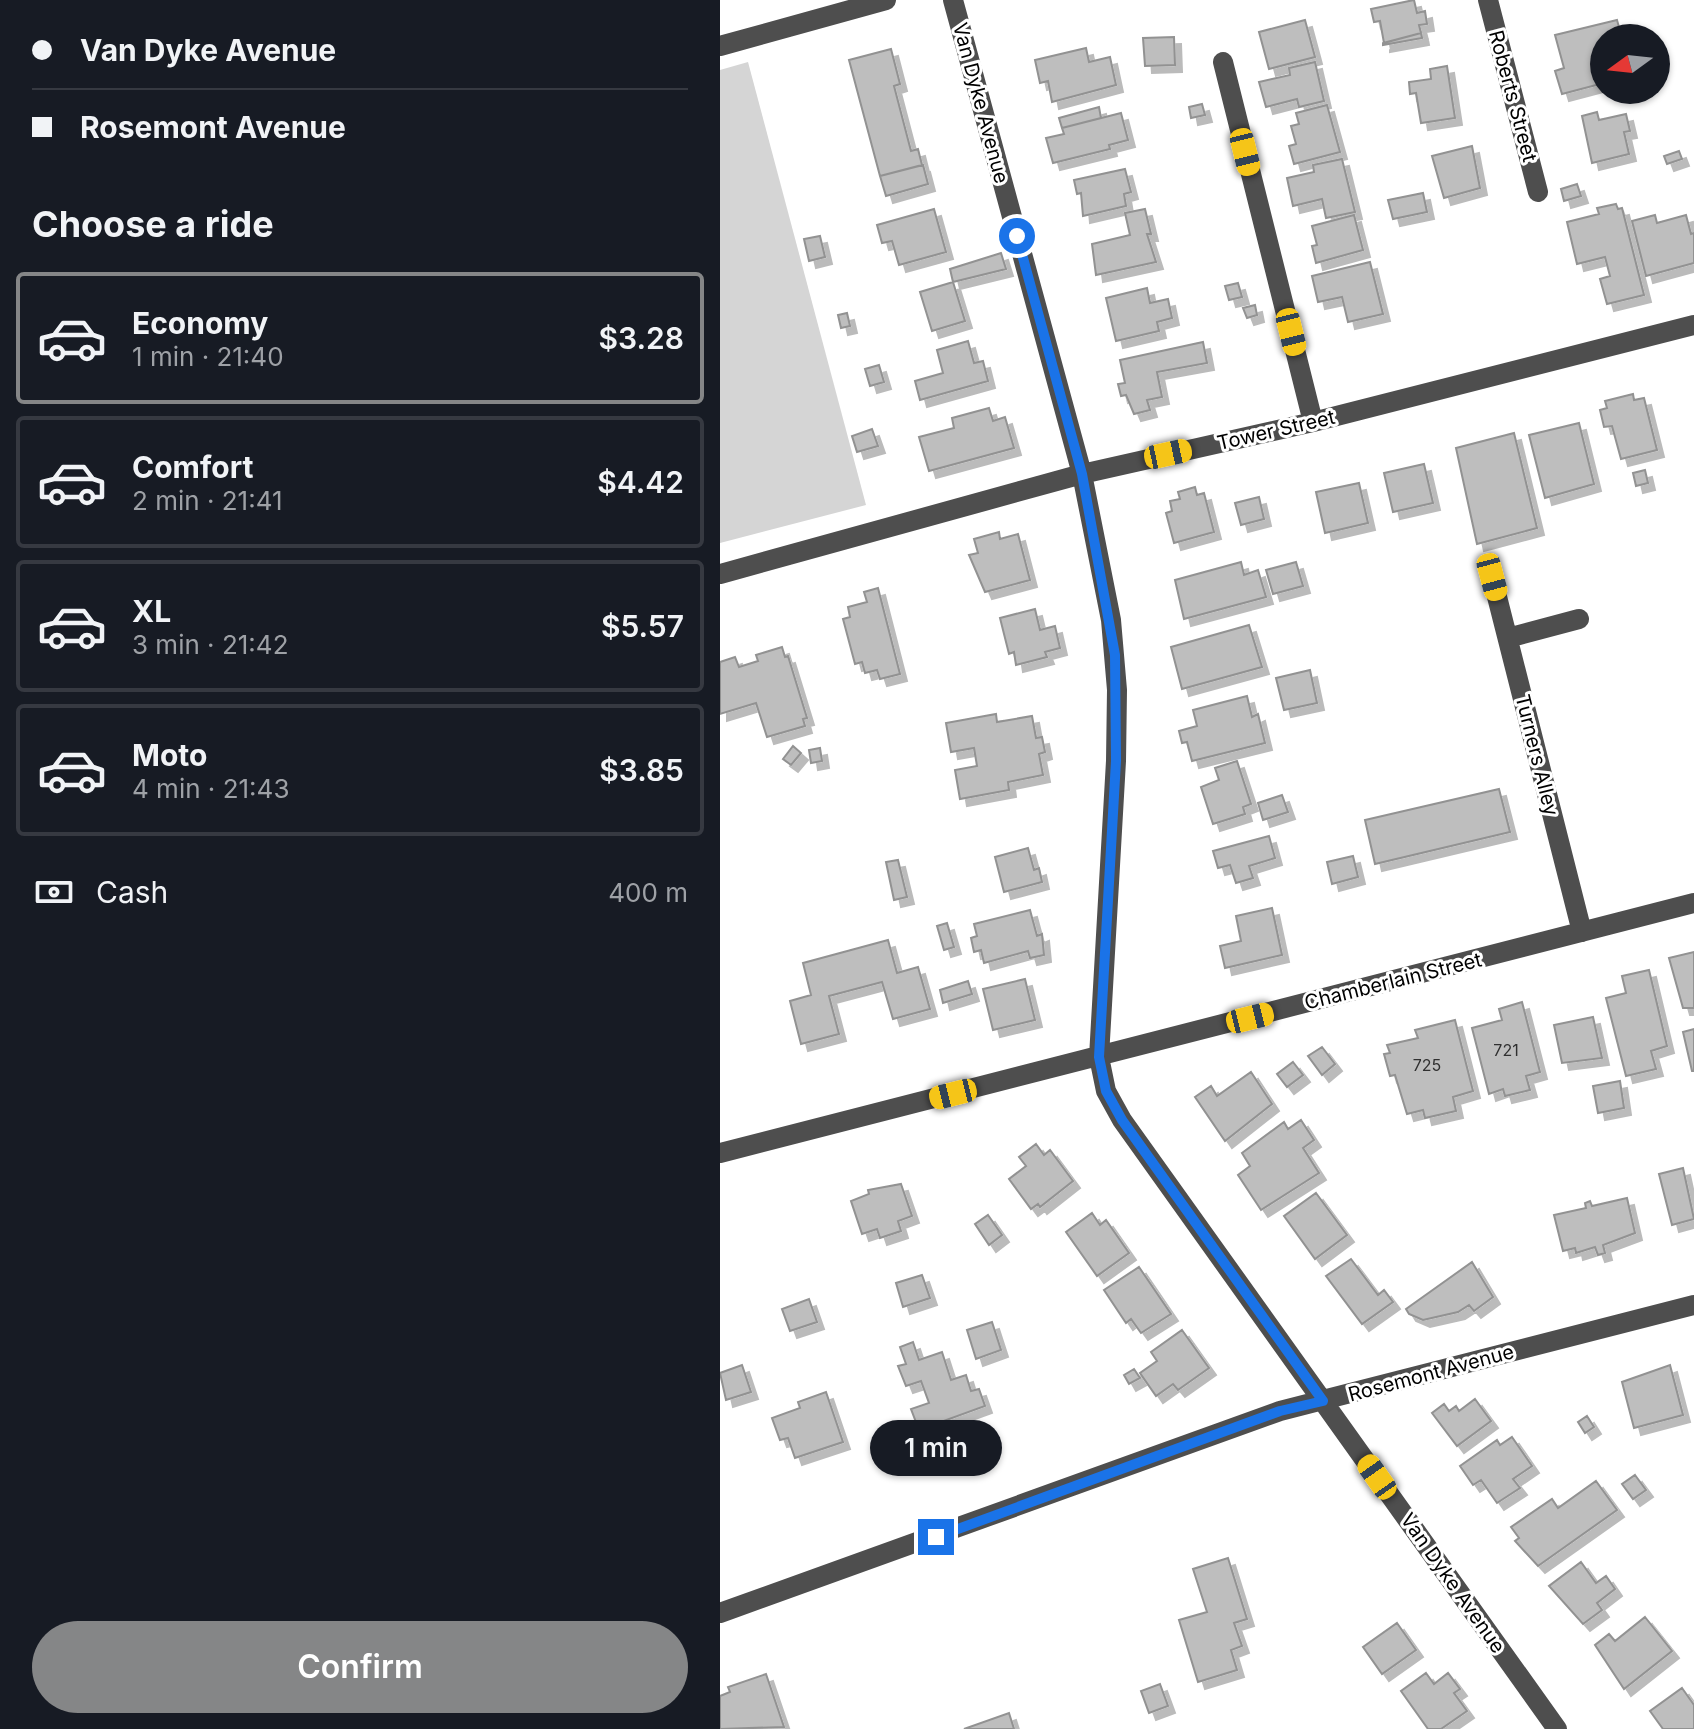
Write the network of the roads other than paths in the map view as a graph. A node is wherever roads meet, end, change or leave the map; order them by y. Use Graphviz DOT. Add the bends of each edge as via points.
graph roads {
  1 [pos="886,0"];
  2 [pos="953,0"];
  3 [pos="1488,0"];
  4 [pos="720,46"];
  5 [pos="1223,62"];
  6 [pos="1538,192"];
  7 [pos="1694,325"];
  8 [pos="1313,422"];
  9 [pos="1082,474"];
  10 [pos="720,574"];
  11 [pos="1492,577"];
  12 [pos="1579,619"];
  13 [pos="1508,638"];
  14 [pos="1694,903"];
  15 [pos="1582,932"];
  16 [pos="1099,1057"];
  17 [pos="720,1153"];
  18 [pos="1694,1305"];
  19 [pos="1323,1401"];
  20 [pos="720,1613"];
  21 [pos="1557,1729"];
  1 -- 4 [label="street"];
  2 -- 9 [label="street, Van Dyke Avenue"];
  3 -- 6 [label="street, Roberts Street"];
  5 -- 8 [label="street"];
  7 -- 8 [label="street, Tower Street"];
  8 -- 9 [label="street, Tower Street"];
  9 -- 10 [label="street, Tower Street"];
  9 -- 16 [label="street, Van Dyke Avenue" via="1111,620 1117,690"];
  11 -- 13 [label="street, Turners Alley"];
  12 -- 13 [label="street"];
  13 -- 15 [label="street, Turners Alley"];
  14 -- 15 [label="street, Chamberlain Street"];
  15 -- 16 [label="street, Chamberlain Street"];
  16 -- 17 [label="street, Chamberlain Street"];
  16 -- 19 [label="street, Van Dyke Avenue" via="1106,1091 1122,1120"];
  18 -- 19 [label="street, Rosemont Avenue"];
  19 -- 20 [label="street, Rosemont Avenue" via="1280,1411"];
  19 -- 21 [label="street, Van Dyke Avenue"];
}
